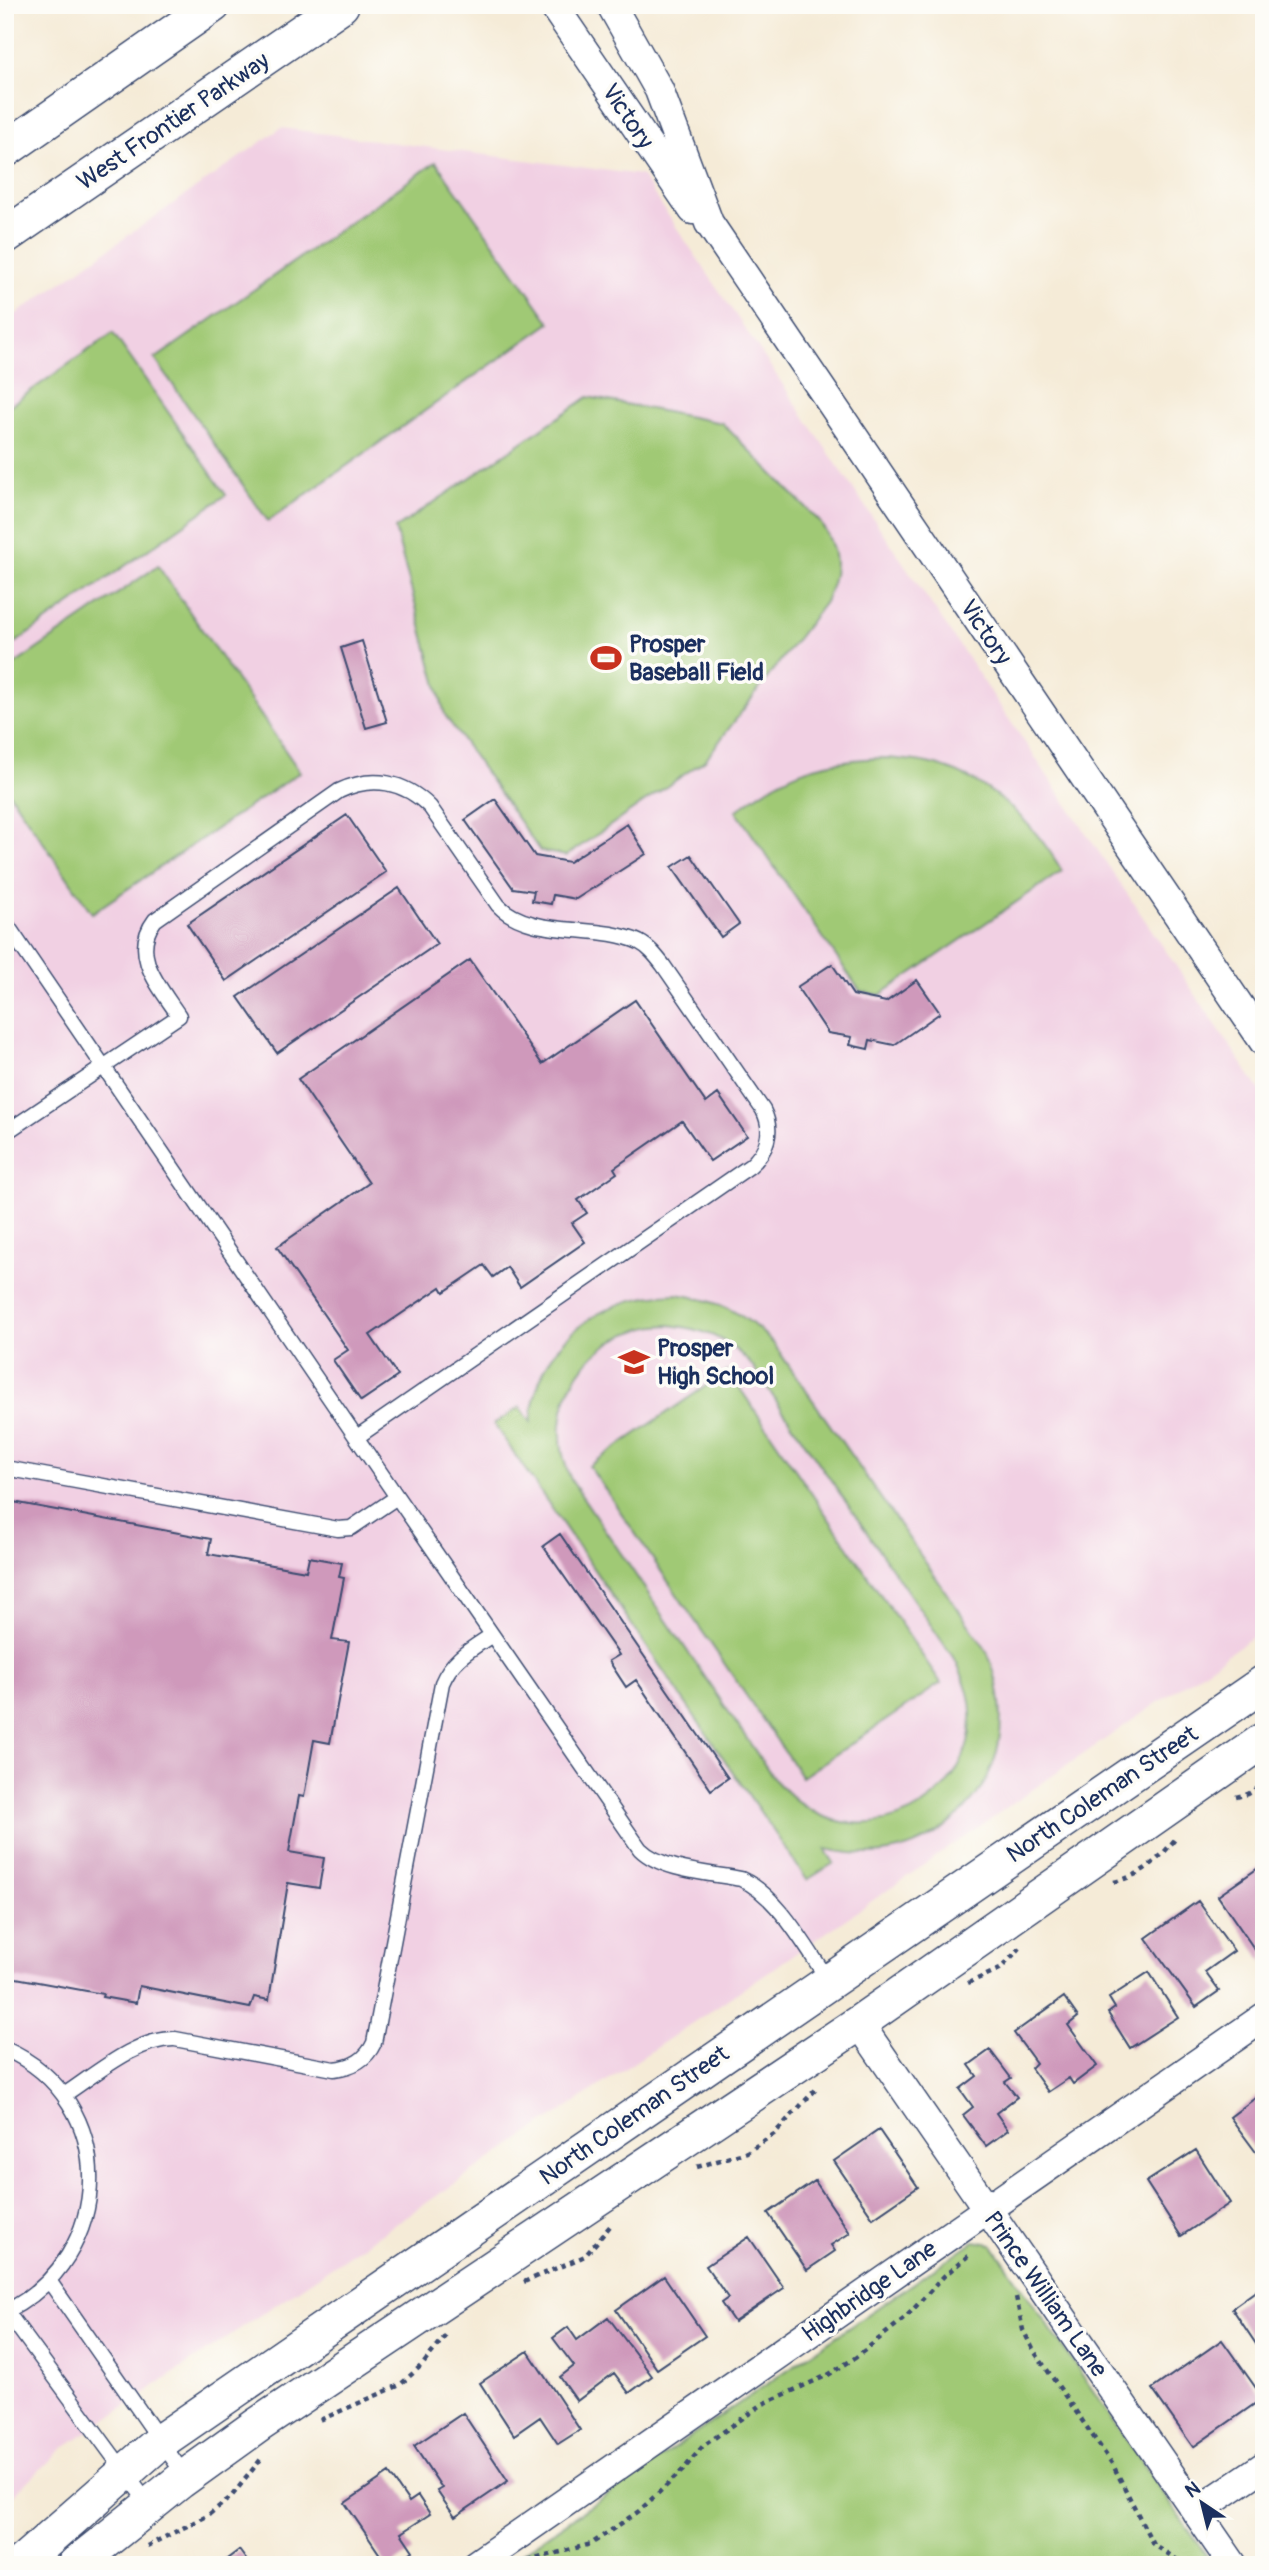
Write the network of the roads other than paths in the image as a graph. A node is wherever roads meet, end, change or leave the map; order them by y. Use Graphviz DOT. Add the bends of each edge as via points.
graph roads {
  1 [pos="213,5"];
  2 [pos="341,5"];
  3 [pos="553,5"];
  4 [pos="611,5"];
  5 [pos="5,150"];
  6 [pos="709,223"];
  7 [pos="5,236"];
  8 [pos="5,922"];
  9 [pos="1264,1042"];
  10 [pos="105,1066"];
  11 [pos="5,1133"];
  12 [pos="357,1437"];
  13 [pos="5,1468"];
  14 [pos="397,1497"];
  15 [pos="492,1635"];
  16 [pos="1264,1683"];
  17 [pos="1264,1740"];
  18 [pos="829,1981"];
  19 [pos="1264,2017"];
  20 [pos="859,2023"];
  21 [pos="5,2049"];
  22 [pos="64,2095"];
  23 [pos="988,2209"];
  24 [pos="50,2281"];
  25 [pos="6,2312"];
  26 [pos="161,2441"];
  27 [pos="1264,2466"];
  28 [pos="122,2472"];
  29 [pos="186,2477"];
  30 [pos="149,2505"];
  31 [pos="1196,2512"];
  32 [pos="19,2565"];
  33 [pos="75,2565"];
  34 [pos="475,2565"];
  35 [pos="1233,2565"];
  1 -- 5 [label="street"];
  2 -- 7 [label="street, West Frontier Parkway"];
  3 -- 6 [label="street, Victory" via="691,208"];
  4 -- 6 [label="street, Victory" via="659,90"];
  6 -- 9 [label="street, Victory"];
  8 -- 10 [label="lane"];
  10 -- 11 [label="lane"];
  10 -- 12 [label="lane"];
  10 -- 12 [label="lane" via="179,1016 145,960 145,938 155,920 339,791 362,782 386,782 410,791 430,807 498,905 511,916 629,939 648,948 763,1110 769,1134 764,1150 750,1166"];
  12 -- 14 [label="lane"];
  13 -- 14 [label="lane" via="338,1529 351,1528"];
  14 -- 15 [label="lane"];
  15 -- 18 [label="lane" via="640,1849 668,1865 750,1883 771,1900"];
  15 -- 22 [label="lane" via="459,1657 442,1683 369,2054 358,2063 334,2069 160,2039 132,2051"];
  16 -- 18 [label="street, North Coleman Street"];
  17 -- 20 [label="street, North Coleman Street"];
  18 -- 20 [label="street"];
  18 -- 26 [label="street, North Coleman Street"];
  19 -- 23 [label="street, Highbridge Lane"];
  20 -- 23 [label="street, Prince William Lane"];
  20 -- 29 [label="street, North Coleman Street"];
  21 -- 22 [label="lane" via="43,2073"];
  22 -- 24 [label="lane" via="85,2138 91,2189 78,2239"];
  23 -- 31 [label="street, Prince William Lane"];
  23 -- 34 [label="street, Highbridge Lane"];
  24 -- 25 [label="lane"];
  24 -- 26 [label="lane"];
  25 -- 28 [label="lane"];
  26 -- 28 [label="street, North Coleman Street"];
  26 -- 29 [label="lane"];
  27 -- 31 [label="street"];
  28 -- 30 [label="lane"];
  28 -- 32 [label="street, North Coleman Street"];
  29 -- 30 [label="street, North Coleman Street"];
  30 -- 33 [label="street, North Coleman Street"];
  31 -- 35 [label="street, Prince William Lane"];
}
